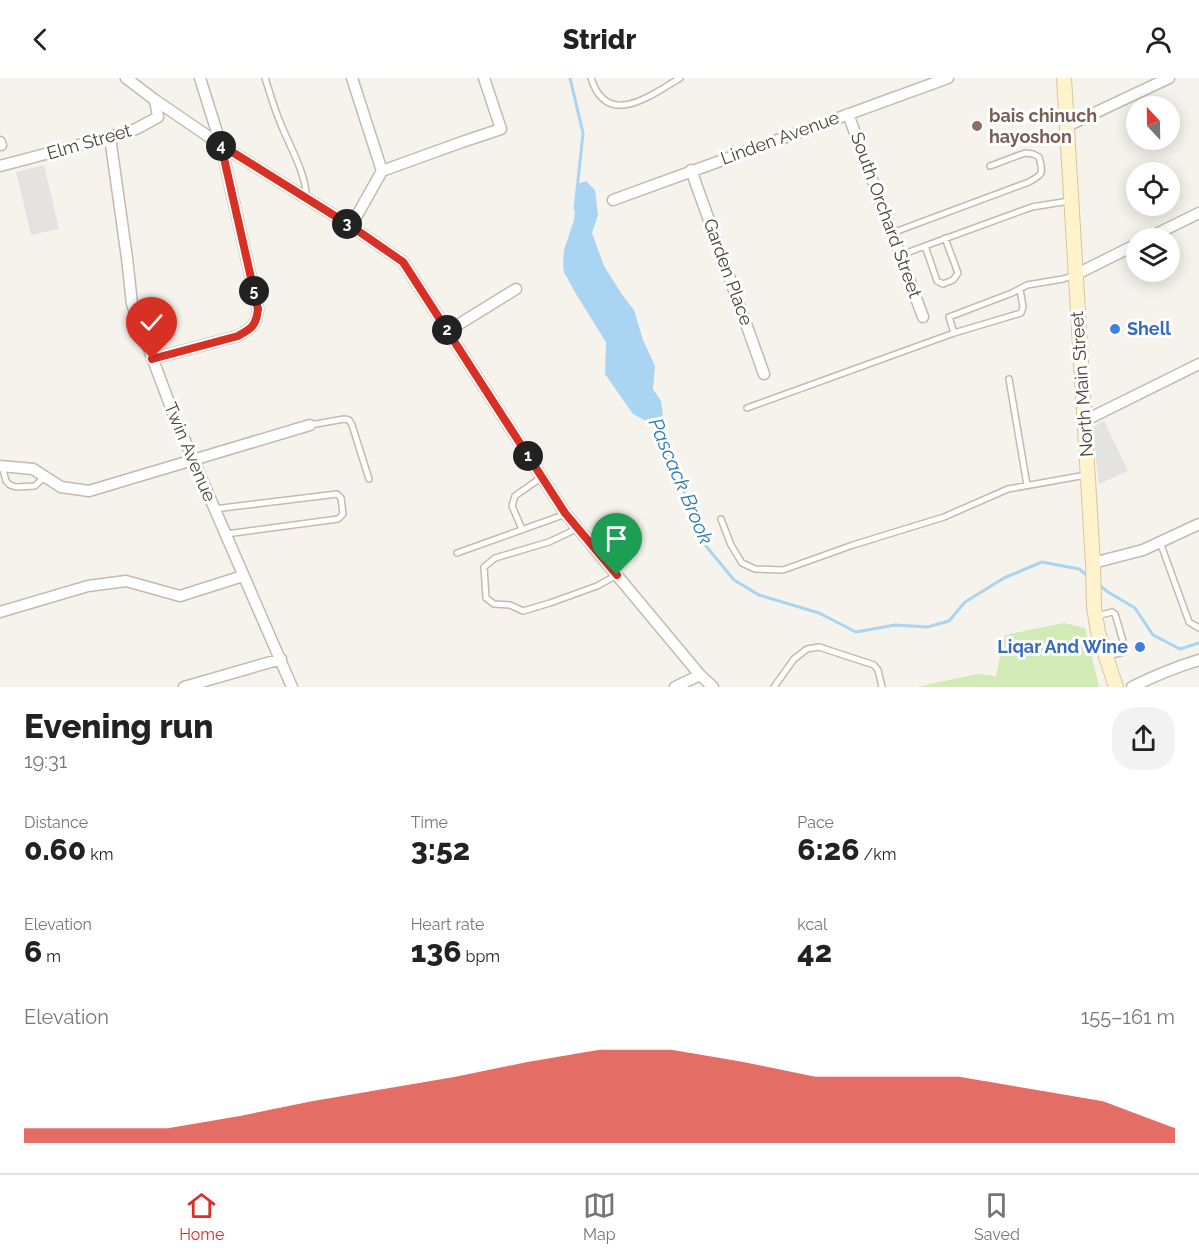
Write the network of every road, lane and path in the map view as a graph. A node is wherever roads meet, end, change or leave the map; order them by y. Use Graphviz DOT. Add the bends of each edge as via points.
graph roads {
  1 [pos="126,78"];
  2 [pos="200,78"];
  3 [pos="265,78"];
  4 [pos="352,78"];
  5 [pos="484,78"];
  6 [pos="591,78"];
  7 [pos="680,78"];
  8 [pos="948,78"];
  9 [pos="1064,78"];
  10 [pos="1169,78"];
  11 [pos="154,100"];
  12 [pos="848,114"];
  13 [pos="1067,126"];
  14 [pos="110,137"];
  15 [pos="221,145"];
  16 [pos="0,166"];
  17 [pos="990,166"];
  18 [pos="692,170"];
  19 [pos="382,171"];
  20 [pos="306,198"];
  21 [pos="613,200"];
  22 [pos="1071,201"];
  23 [pos="1199,213"];
  24 [pos="351,226"];
  25 [pos="1168,228"];
  26 [pos="892,233"];
  27 [pos="945,238"];
  28 [pos="925,246"];
  29 [pos="1126,250"];
  30 [pos="901,256"];
  31 [pos="1075,275"];
  32 [pos="516,289"];
  33 [pos="1020,289"];
  34 [pos="923,317"];
  35 [pos="448,331"];
  36 [pos="954,333"];
  37 [pos="152,359"];
  38 [pos="1199,364"];
  39 [pos="765,374"];
  40 [pos="1009,379"];
  41 [pos="747,408"];
  42 [pos="1084,421"];
  43 [pos="310,425"];
  44 [pos="193,460"];
  45 [pos="1,466"];
  46 [pos="1087,475"];
  47 [pos="45,476"];
  48 [pos="542,477"];
  49 [pos="369,479"];
  50 [pos="1027,485"];
  51 [pos="214,509"];
  52 [pos="566,514"];
  53 [pos="721,519"];
  54 [pos="1199,524"];
  55 [pos="577,527"];
  56 [pos="522,529"];
  57 [pos="226,535"];
  58 [pos="1160,542"];
  59 [pos="457,553"];
  60 [pos="1093,568"];
  61 [pos="617,575"];
  62 [pos="243,576"];
  63 [pos="0,612"];
  64 [pos="1095,616"];
  65 [pos="1199,628"];
  66 [pos="1106,657"];
  67 [pos="281,659"];
  68 [pos="1199,660"];
  69 [pos="700,675"];
  70 [pos="184,687"];
  71 [pos="292,687"];
  72 [pos="675,687"];
  73 [pos="713,687"];
  74 [pos="774,687"];
  75 [pos="882,687"];
  76 [pos="1116,687"];
  77 [pos="1132,687"];
  1 -- 11 [label="street"];
  2 -- 15 [label="street"];
  3 -- 20 [label="lane" via="303,176"];
  4 -- 19 [label="street"];
  5 -- 19 [label="street" via="501,129"];
  6 -- 7 [label="lane" via="603,100 615,106 630,104"];
  8 -- 12 [label="street, Linden Avenue"];
  9 -- 13 [label="main road, North Main Street"];
  10 -- 13 [label="street"];
  11 -- 14 [label="street, Elm Street" via="158,117"];
  11 -- 15 [label="street"];
  12 -- 18 [label="street, Linden Avenue"];
  12 -- 26 [label="street, South Orchard Street"];
  13 -- 22 [label="main road, North Main Street"];
  14 -- 16 [label="street, Elm Street"];
  14 -- 37 [label="street, Twin Avenue" via="132,304"];
  15 -- 20 [label="street"];
  15 -- 37 [label="street" via="258,309 256,322 238,336"];
  17 -- 26 [label="lane" via="1025,153 1038,157 1042,171 1029,182"];
  18 -- 21 [label="street, Linden Avenue"];
  18 -- 39 [label="street, Garden Place"];
  19 -- 24 [label="street"];
  20 -- 24 [label="street"];
  22 -- 27 [label="lane" via="1032,207"];
  22 -- 31 [label="main road, North Main Street"];
  23 -- 25 [label="street"];
  24 -- 35 [label="street" via="403,262"];
  26 -- 30 [label="street, South Orchard Street"];
  27 -- 28 [label="lane"];
  27 -- 28 [label="lane" via="958,273 942,284"];
  28 -- 30 [label="lane"];
  29 -- 31 [label="street"];
  30 -- 34 [label="street, South Orchard Street"];
  31 -- 33 [label="lane"];
  31 -- 42 [label="main road, North Main Street"];
  32 -- 35 [label="street"];
  33 -- 36 [label="lane" via="949,317"];
  33 -- 36 [label="lane" via="1021,313"];
  35 -- 48 [label="street"];
  36 -- 41 [label="lane"];
  37 -- 44 [label="street, Twin Avenue"];
  38 -- 42 [label="street"];
  40 -- 50 [label="lane"];
  42 -- 46 [label="main road, North Main Street"];
  43 -- 44 [label="street"];
  43 -- 49 [label="lane" via="349,420"];
  44 -- 47 [label="street" via="89,491 61,487"];
  44 -- 51 [label="street, Twin Avenue"];
  45 -- 47 [label="street" via="33,468"];
  45 -- 47 [label="lane" via="6,481 16,487 35,486"];
  46 -- 50 [label="lane"];
  46 -- 60 [label="main road, North Main Street"];
  48 -- 52 [label="street"];
  48 -- 56 [label="lane" via="515,496 512,506"];
  50 -- 53 [label="lane" via="1008,489 945,517 783,570 755,569 742,563"];
  51 -- 57 [label="street, Twin Avenue"];
  51 -- 57 [label="lane" via="337,494 341,498 343,514 338,519"];
  52 -- 55 [label="street"];
  52 -- 56 [label="lane"];
  54 -- 58 [label="street"];
  55 -- 61 [label="street"];
  55 -- 61 [label="lane" via="549,542 495,558 484,567 486,598 523,611 597,586"];
  56 -- 59 [label="lane"];
  57 -- 62 [label="street, Twin Avenue"];
  58 -- 60 [label="street"];
  58 -- 65 [label="lane" via="1190,622"];
  60 -- 64 [label="main road, North Main Street"];
  61 -- 69 [label="street"];
  62 -- 63 [label="street" via="180,596 126,581 88,586"];
  62 -- 67 [label="street, Twin Avenue"];
  64 -- 66 [label="main road, North Main Street"];
  64 -- 66 [label="lane" via="1115,614 1125,648 1124,652"];
  66 -- 76 [label="main road, North Main Street"];
  67 -- 70 [label="street"];
  67 -- 71 [label="street, Twin Avenue"];
  68 -- 77 [label="street"];
  69 -- 72 [label="street"];
  69 -- 73 [label="street"];
  74 -- 75 [label="lane" via="794,659 807,649 819,647 874,665"];
}
